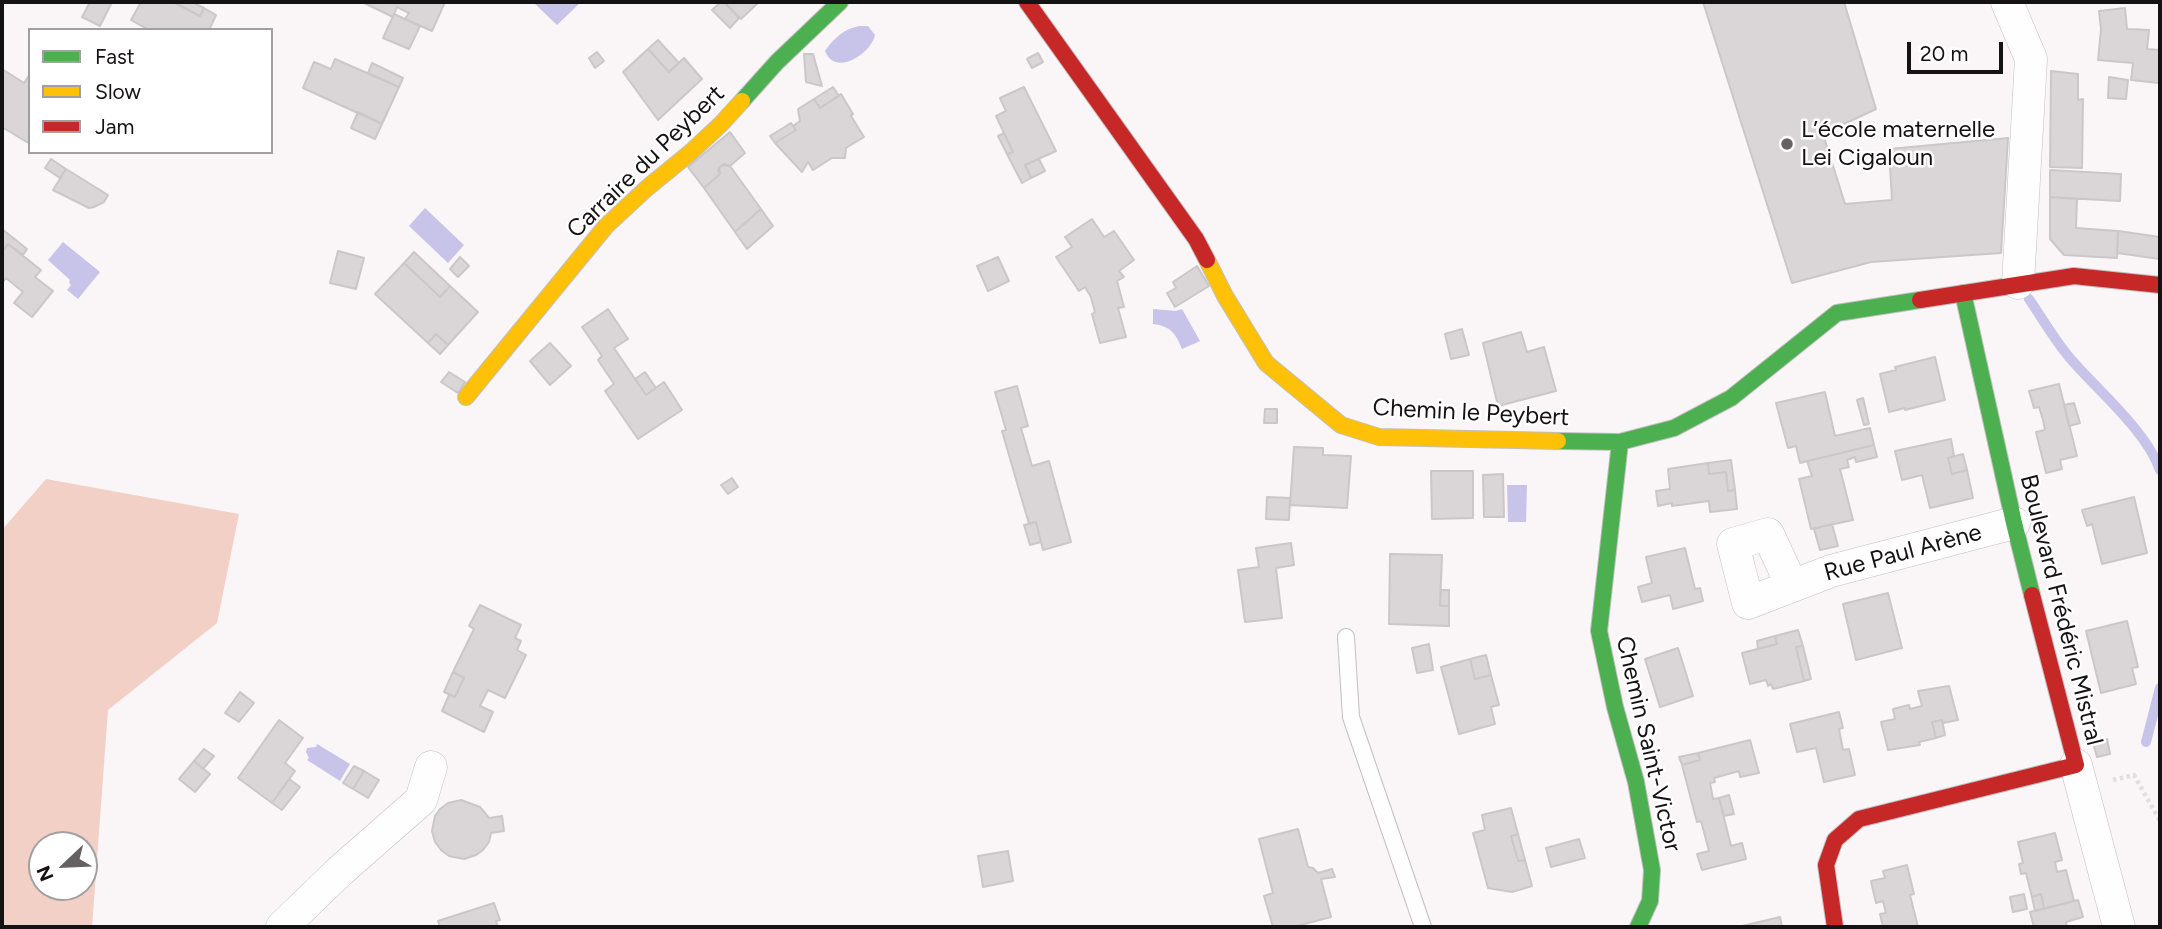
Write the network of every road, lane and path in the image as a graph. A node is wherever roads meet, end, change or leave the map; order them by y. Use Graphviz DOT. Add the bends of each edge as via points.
graph roads {
  1 [pos="840,2"];
  2 [pos="1027,2"];
  3 [pos="2007,2"];
  4 [pos="2018,283"];
  5 [pos="2160,285"];
  6 [pos="1963,293"];
  7 [pos="466,397"];
  8 [pos="1620,442"];
  9 [pos="2014,523"];
  10 [pos="1792,586"];
  11 [pos="1346,638"];
  12 [pos="431,767"];
  13 [pos="2079,776"];
  14 [pos="2160,821"];
  15 [pos="282,927"];
  16 [pos="1423,927"];
  17 [pos="1638,927"];
  18 [pos="1835,927"];
  19 [pos="2119,927"];
  1 -- 7 [label="street, Carraire du Peybert" via="721,124 606,226"];
  2 -- 8 [label="street, Chemin le Peybert" via="1196,239 1266,363 1340,425 1379,437"];
  3 -- 4 [label="street" via="2031,59"];
  4 -- 5 [label="street, Chemin le Peybert" via="2074,275"];
  4 -- 6 [label="street, Chemin le Peybert"];
  6 -- 8 [label="street, Chemin le Peybert" via="1837,313 1731,398 1674,428"];
  6 -- 9 [label="street, Boulevard Frédéric Mistral"];
  8 -- 17 [label="street, Chemin Saint-Victor" via="1599,631 1652,870 1650,901"];
  9 -- 10 [label="street, Rue Paul Arène"];
  9 -- 13 [label="street, Boulevard Frédéric Mistral"];
  11 -- 16 [label="lane" via="1352,717"];
  12 -- 15 [label="street" via="421,800"];
  13 -- 14 [label="path" via="2134,775"];
  13 -- 18 [label="street, Boulevard Frédéric Mistral" via="1859,819 1835,840 1826,865"];
  13 -- 19 [label="street"];
}
